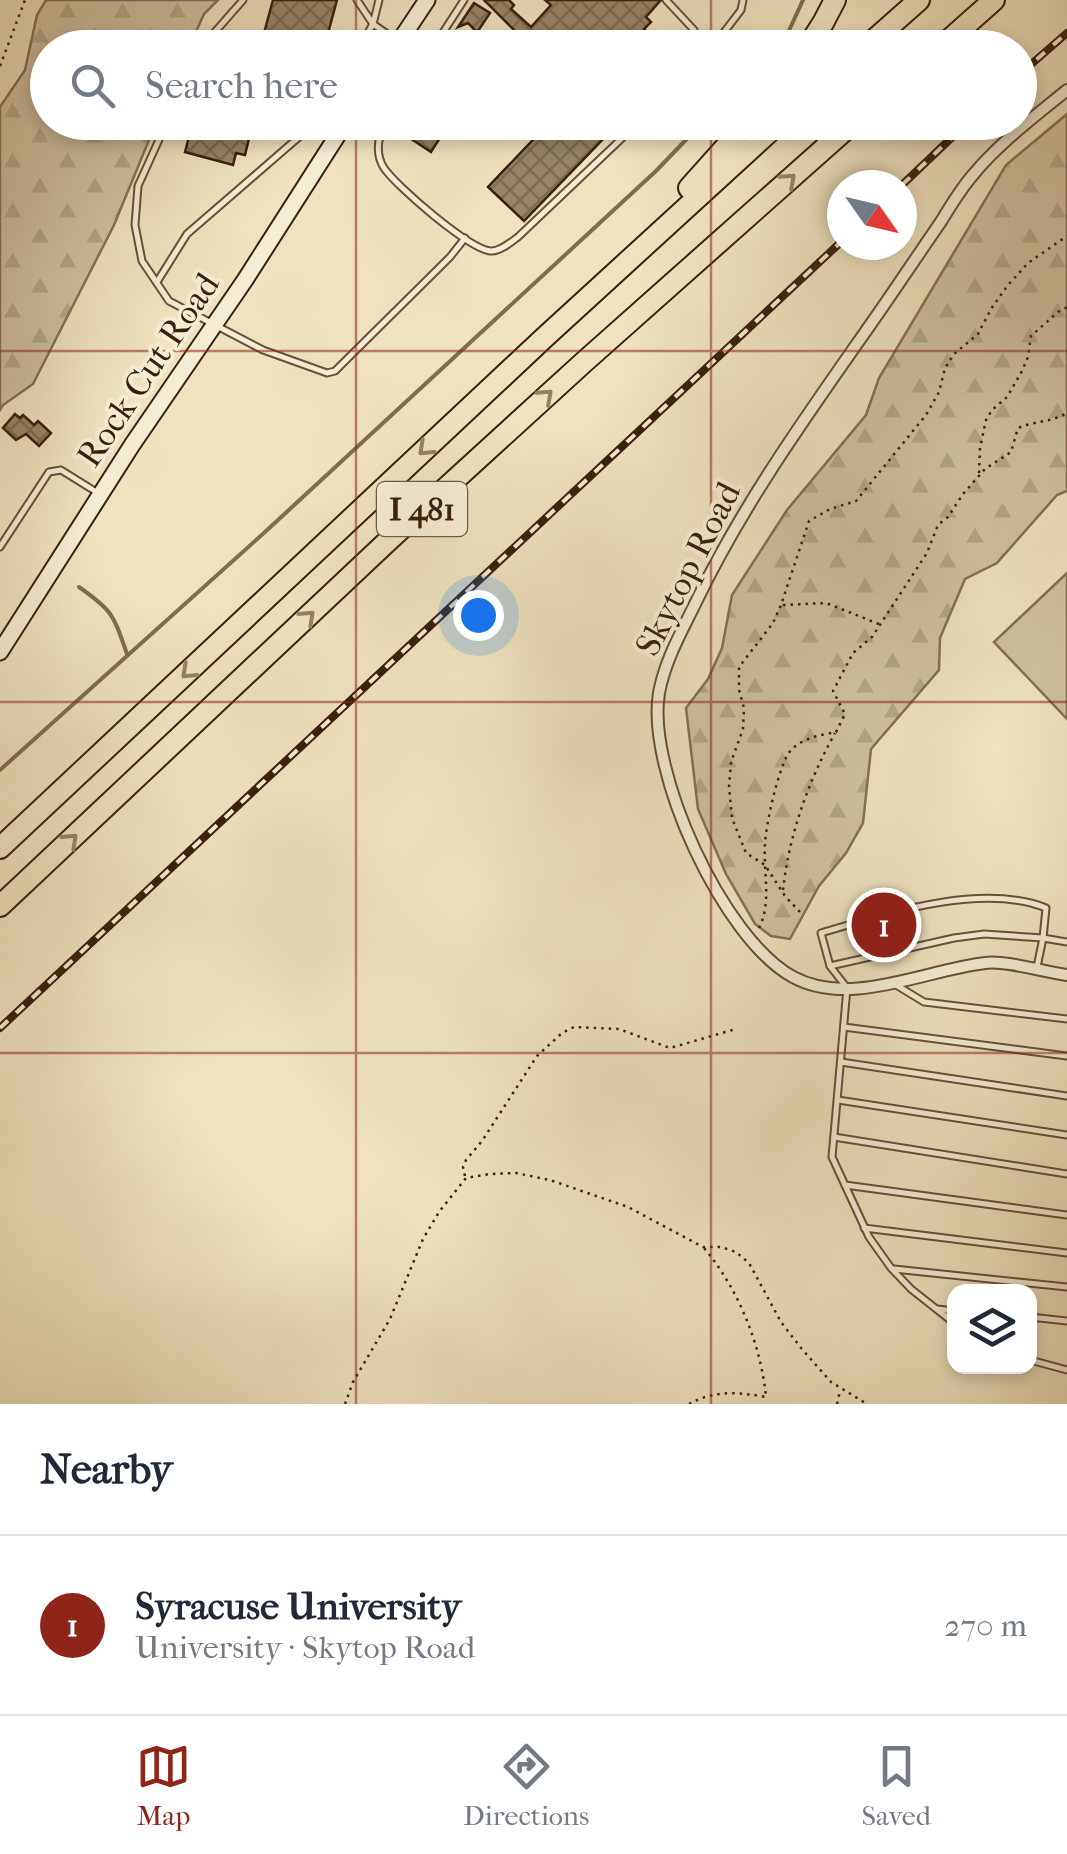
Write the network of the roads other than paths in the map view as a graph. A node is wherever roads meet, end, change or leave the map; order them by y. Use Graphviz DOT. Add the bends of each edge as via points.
graph roads {
  1 [pos="242,0"];
  2 [pos="357,0"];
  3 [pos="380,0"];
  4 [pos="427,0"];
  5 [pos="464,0"];
  6 [pos="666,0"];
  7 [pos="743,0"];
  8 [pos="835,0"];
  9 [pos="919,0"];
  10 [pos="994,0"];
  11 [pos="373,24"];
  12 [pos="217,30"];
  13 [pos="369,30"];
  14 [pos="380,30"];
  15 [pos="407,30"];
  16 [pos="445,30"];
  17 [pos="694,30"];
  18 [pos="726,30"];
  19 [pos="819,30"];
  20 [pos="885,30"];
  21 [pos="960,30"];
  22 [pos="1067,90"];
  23 [pos="1037,113"];
  24 [pos="159,140"];
  25 [pos="296,140"];
  26 [pos="336,140"];
  27 [pos="379,140"];
  28 [pos="620,140"];
  29 [pos="732,140"];
  30 [pos="760,140"];
  31 [pos="834,140"];
  32 [pos="1007,140"];
  33 [pos="465,238"];
  34 [pos="156,282"];
  35 [pos="214,326"];
  36 [pos="544,337"];
  37 [pos="100,495"];
  38 [pos="0,547"];
  39 [pos="0,652"];
  40 [pos="0,848"];
  41 [pos="0,906"];
  42 [pos="1043,938"];
  43 [pos="1067,942"];
  44 [pos="830,966"];
  45 [pos="1036,970"];
  46 [pos="1067,975"];
  47 [pos="892,983"];
  48 [pos="847,988"];
  49 [pos="1067,1018"];
  50 [pos="844,1027"];
  51 [pos="1067,1056"];
  52 [pos="841,1062"];
  53 [pos="1067,1096"];
  54 [pos="837,1100"];
  55 [pos="1067,1135"];
  56 [pos="834,1137"];
  57 [pos="1067,1174"];
  58 [pos="845,1185"];
  59 [pos="1067,1215"];
  60 [pos="864,1228"];
  61 [pos="1067,1253"];
  62 [pos="891,1268"];
  63 [pos="1067,1287"];
  64 [pos="934,1309"];
  65 [pos="947,1310"];
  66 [pos="947,1318"];
  67 [pos="1037,1318"];
  68 [pos="1067,1320"];
  69 [pos="1037,1362"];
  70 [pos="1067,1370"];
  1 -- 12 [label="lane"];
  2 -- 11 [label="lane"];
  3 -- 11 [label="lane"];
  4 -- 15 [label="street"];
  5 -- 16 [label="lane"];
  6 -- 17 [label="lane"];
  7 -- 18 [label="lane"];
  8 -- 19 [label="highway"];
  9 -- 20 [label="highway"];
  10 -- 21 [label="highway"];
  11 -- 13 [label="lane"];
  11 -- 14 [label="lane"];
  22 -- 23 [label="street, Skytop Road"];
  24 -- 34 [label="lane" via="138,186 136,226 142,261"];
  25 -- 34 [label="lane" via="188,234"];
  26 -- 35 [label="street, Rock Cut Road"];
  27 -- 33 [label="lane" via="383,167"];
  28 -- 33 [label="lane" via="518,238 488,251"];
  29 -- 36 [label="highway"];
  30 -- 36 [label="highway, I 481"];
  41 -- 31 [label="highway, I 481, one-way" via="404,526"];
  32 -- 48 [label="street, Skytop Road" via="970,178 735,525 676,643 658,705 670,786 716,890 760,951 793,977"];
  33 -- 35 [label="lane" via="335,371 263,350"];
  34 -- 35 [label="lane" via="169,301"];
  35 -- 37 [label="street, Rock Cut Road"];
  36 -- 40 [label="highway, I 481, one-way"];
  37 -- 38 [label="lane" via="61,470 49,472"];
  37 -- 39 [label="street, Rock Cut Road"];
  42 -- 43 [label="lane"];
  42 -- 44 [label="lane" via="984,934"];
  42 -- 44 [label="lane" via="1046,908 1028,901 908,907 821,933"];
  42 -- 45 [label="lane"];
  44 -- 48 [label="lane"];
  45 -- 46 [label="street, Skytop Road"];
  45 -- 47 [label="street, Skytop Road" via="990,962"];
  47 -- 48 [label="street, Skytop Road"];
  47 -- 49 [label="lane" via="924,1002"];
  48 -- 50 [label="lane"];
  50 -- 51 [label="lane"];
  50 -- 52 [label="lane"];
  52 -- 53 [label="lane"];
  52 -- 54 [label="lane"];
  54 -- 55 [label="lane"];
  54 -- 56 [label="lane"];
  56 -- 57 [label="lane"];
  56 -- 58 [label="lane" via="832,1157"];
  58 -- 59 [label="lane"];
  58 -- 60 [label="lane"];
  60 -- 61 [label="lane"];
  60 -- 62 [label="lane"];
  62 -- 63 [label="lane"];
  62 -- 64 [label="lane"];
  64 -- 65 [label="lane"];
  64 -- 66 [label="lane"];
  67 -- 68 [label="lane"];
  69 -- 70 [label="lane"];
}
